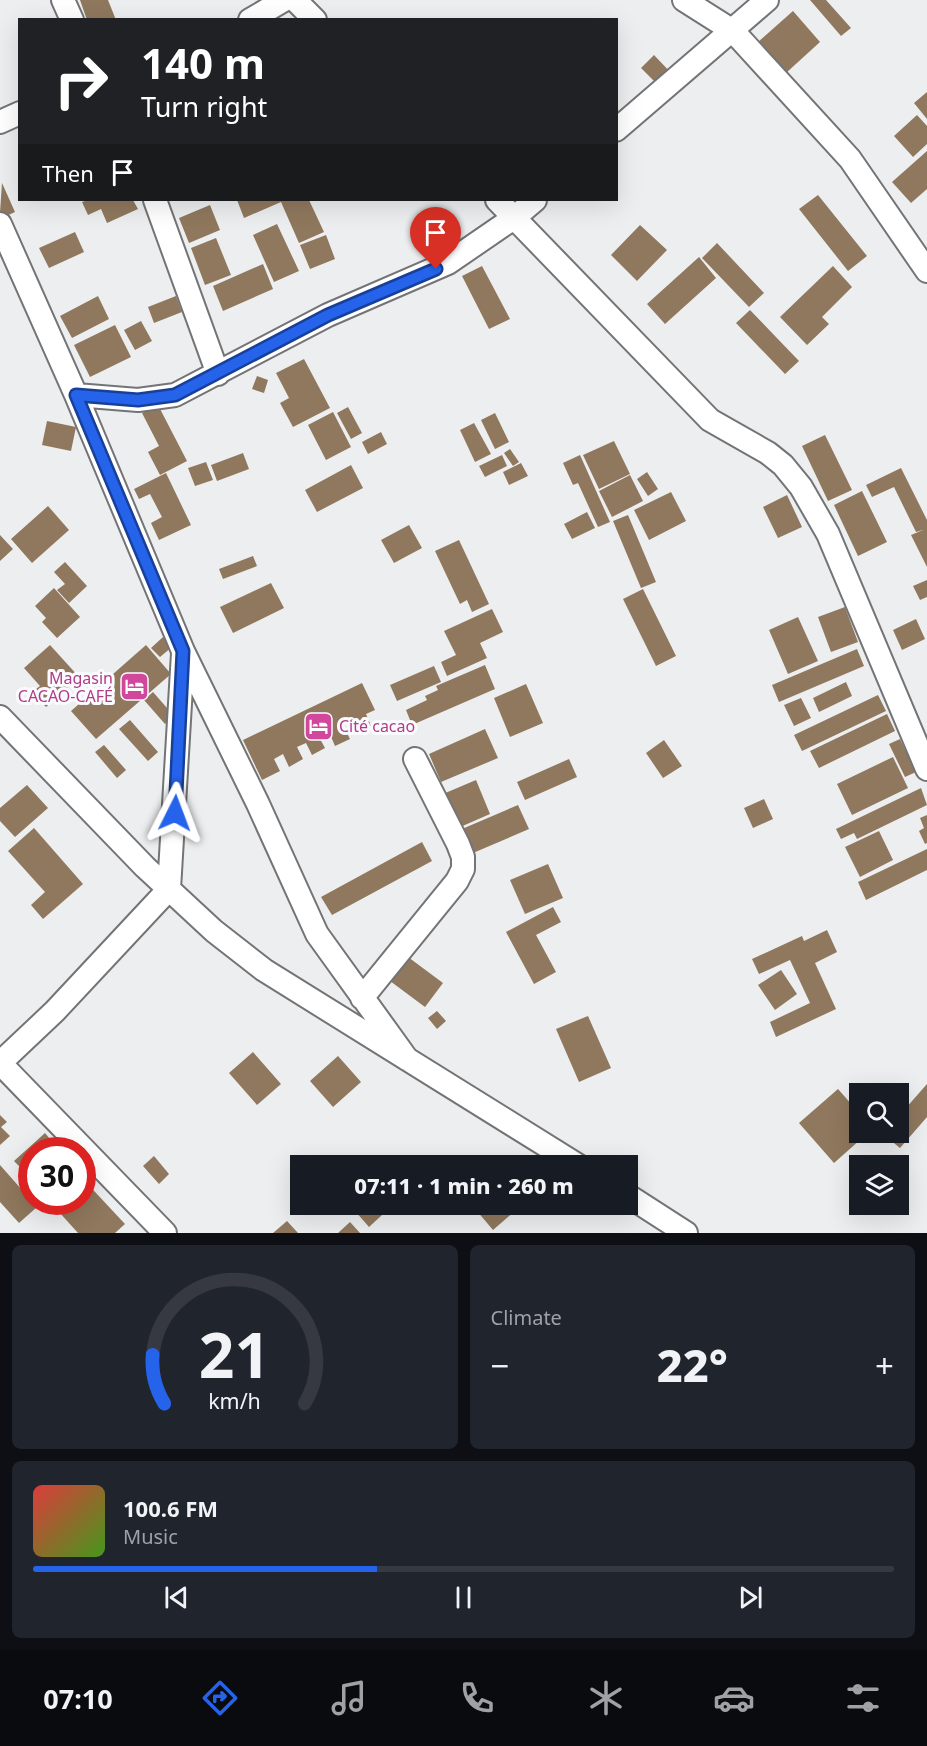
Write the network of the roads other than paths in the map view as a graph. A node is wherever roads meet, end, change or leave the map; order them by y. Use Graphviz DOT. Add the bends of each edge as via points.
graph roads {
  1 [pos="63,0"];
  2 [pos="284,0"];
  3 [pos="295,0"];
  4 [pos="684,0"];
  5 [pos="767,0"];
  6 [pos="71,18"];
  7 [pos="253,18"];
  8 [pos="313,18"];
  9 [pos="733,31"];
  10 [pos="18,114"];
  11 [pos="0,122"];
  12 [pos="618,128"];
  13 [pos="155,201"];
  14 [pos="498,201"];
  15 [pos="535,201"];
  16 [pos="515,217"];
  17 [pos="0,224"];
  18 [pos="927,271"];
  19 [pos="218,374"];
  20 [pos="76,395"];
  21 [pos="183,651"];
  22 [pos="0,717"];
  23 [pos="415,759"];
  24 [pos="927,769"];
  25 [pos="169,889"];
  26 [pos="362,998"];
  27 [pos="407,1059"];
  28 [pos="0,1063"];
  29 [pos="561,1155"];
  30 [pos="638,1202"];
  31 [pos="165,1233"];
  32 [pos="686,1233"];
  1 -- 6 [label="street"];
  2 -- 7 [label="street"];
  3 -- 8 [label="street"];
  4 -- 9 [label="street"];
  5 -- 9 [label="street"];
  9 -- 12 [label="street"];
  9 -- 18 [label="street" via="850,159"];
  10 -- 11 [label="street"];
  13 -- 19 [label="street"];
  14 -- 16 [label="street"];
  15 -- 16 [label="street"];
  16 -- 19 [label="street" via="448,263 328,315"];
  16 -- 24 [label="street" via="710,420 768,453 801,487 833,544"];
  17 -- 20 [label="street"];
  19 -- 20 [label="street" via="175,395 138,400"];
  20 -- 21 [label="street"];
  21 -- 25 [label="street"];
  21 -- 26 [label="street" via="316,934"];
  22 -- 25 [label="street" via="82,805"];
  23 -- 26 [label="street" via="458,844 463,869 444,899"];
  25 -- 27 [label="street" via="264,970"];
  25 -- 28 [label="street" via="55,1011"];
  26 -- 27 [label="street"];
  27 -- 29 [label="street"];
  28 -- 31 [label="street"];
  30 -- 32 [label="street"];
}
